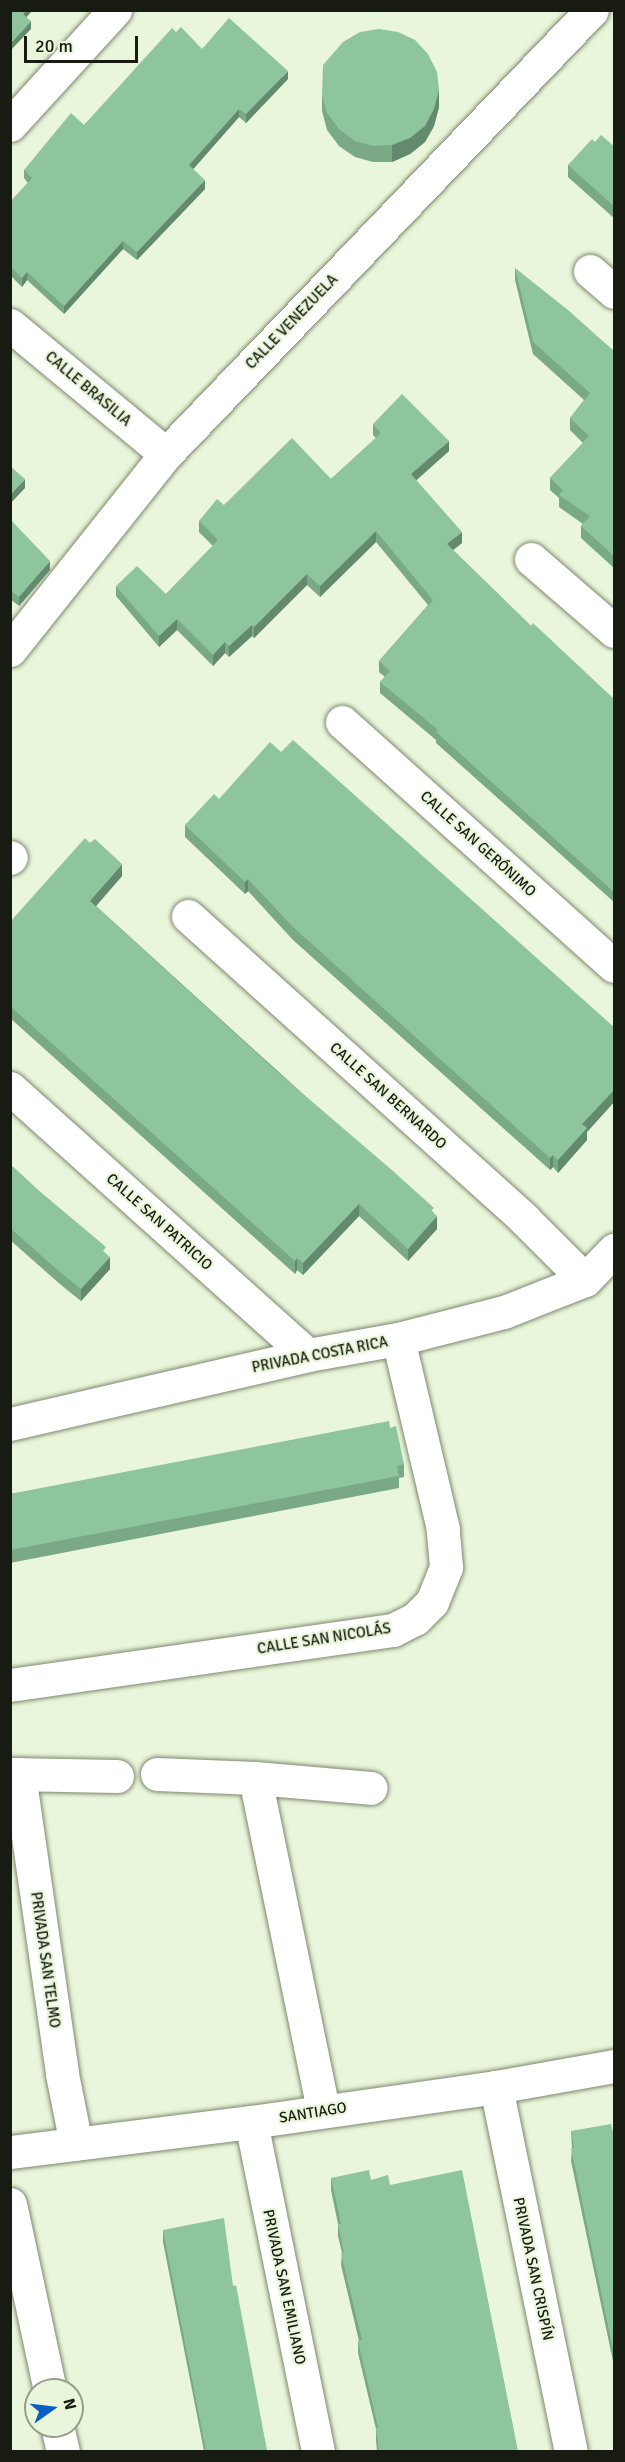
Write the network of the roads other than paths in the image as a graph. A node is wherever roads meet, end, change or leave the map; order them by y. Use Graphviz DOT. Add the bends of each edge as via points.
graph roads {
  1 [pos="116,10"];
  2 [pos="592,10"];
  3 [pos="10,125"];
  4 [pos="590,271"];
  5 [pos="615,292"];
  6 [pos="10,325"];
  7 [pos="166,454"];
  8 [pos="531,559"];
  9 [pos="615,631"];
  10 [pos="10,650"];
  11 [pos="342,722"];
  12 [pos="188,916"];
  13 [pos="615,966"];
  14 [pos="10,1088"];
  15 [pos="615,1250"];
  16 [pos="585,1280"];
  17 [pos="398,1339"];
  18 [pos="308,1355"];
  19 [pos="14,1420"];
  20 [pos="10,1685"];
  21 [pos="15,1774"];
  22 [pos="158,1774"];
  23 [pos="117,1776"];
  24 [pos="255,1778"];
  25 [pos="371,1788"];
  26 [pos="615,2066"];
  27 [pos="496,2087"];
  28 [pos="323,2110"];
  29 [pos="251,2122"];
  30 [pos="76,2144"];
  31 [pos="10,2152"];
  32 [pos="10,2204"];
  33 [pos="47,2378"];
  34 [pos="318,2451"];
  35 [pos="571,2451"];
  1 -- 3 [label="street"];
  2 -- 7 [label="street, CALLE VENEZUELA"];
  4 -- 5 [label="street"];
  6 -- 7 [label="street, CALLE BRASILIA"];
  7 -- 10 [label="street, CALLE VENEZUELA"];
  8 -- 9 [label="street"];
  11 -- 13 [label="street, CALLE SAN GERÓNIMO"];
  12 -- 16 [label="street, CALLE SAN BERNARDO" via="524,1219"];
  14 -- 18 [label="street, CALLE SAN PATRICIO"];
  15 -- 16 [label="street, PRIVADA COSTA RICA"];
  16 -- 17 [label="street, PRIVADA COSTA RICA" via="504,1312"];
  17 -- 18 [label="street, PRIVADA COSTA RICA"];
  17 -- 20 [label="street, CALLE SAN NICOLÁS" via="443,1529 446,1567 432,1602 415,1618 393,1630"];
  18 -- 19 [label="street, PRIVADA COSTA RICA"];
  21 -- 23 [label="street"];
  21 -- 30 [label="street, PRIVADA SAN TELMO"];
  22 -- 24 [label="street"];
  24 -- 25 [label="street"];
  24 -- 28 [label="street"];
  26 -- 27 [label="street, SANTIAGO"];
  27 -- 28 [label="street, SANTIAGO"];
  27 -- 35 [label="street, PRIVADA SAN CRISPÍN"];
  28 -- 29 [label="street, SANTIAGO"];
  29 -- 30 [label="street, SANTIAGO"];
  29 -- 34 [label="street, PRIVADA SAN EMILIANO"];
  30 -- 31 [label="street, SANTIAGO"];
  32 -- 33 [label="street"];
}
